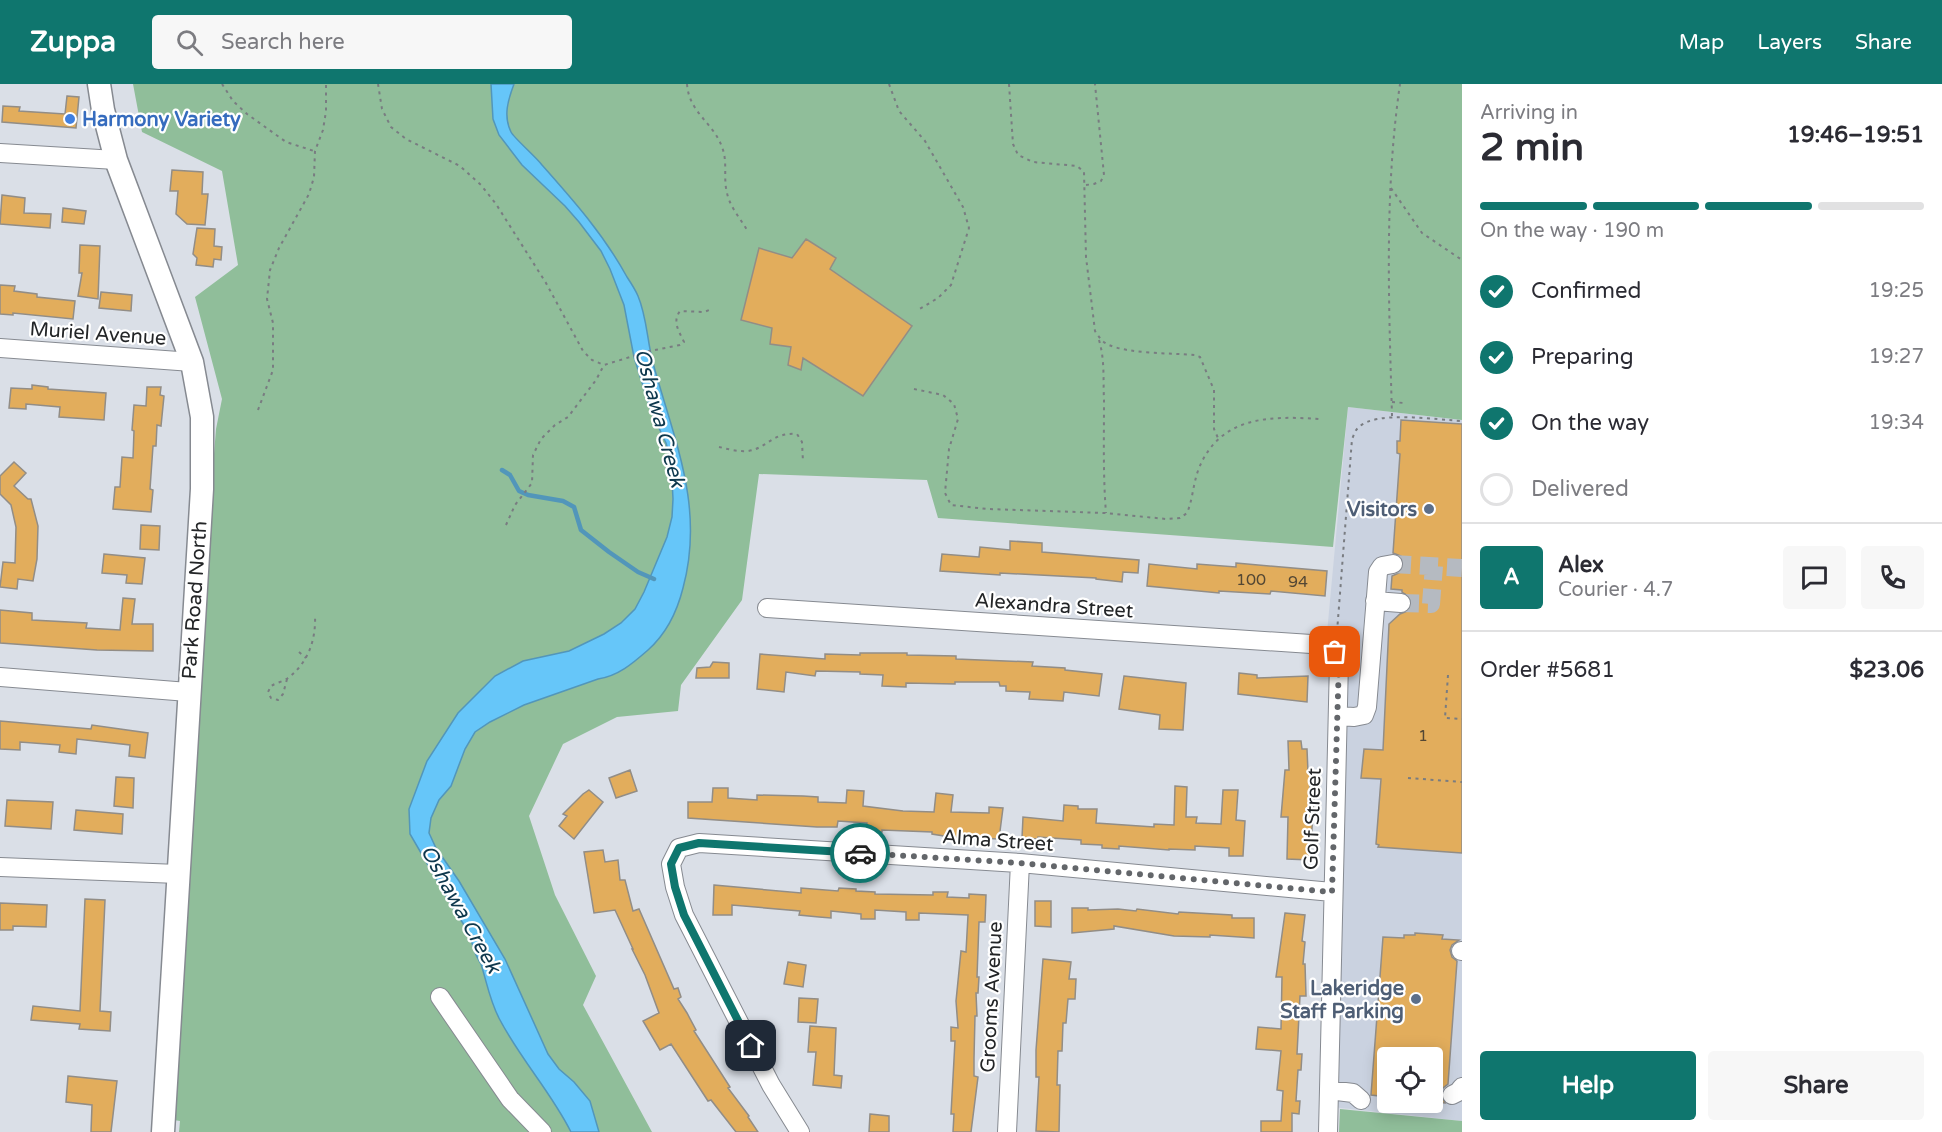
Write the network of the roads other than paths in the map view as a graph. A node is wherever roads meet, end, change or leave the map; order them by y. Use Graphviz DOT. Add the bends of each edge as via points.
graph roads {
  1 [pos="99,84"];
  2 [pos="0,153"];
  3 [pos="116,160"];
  4 [pos="0,348"];
  5 [pos="192,362"];
  6 [pos="1393,564"];
  7 [pos="1376,601"];
  8 [pos="1401,603"];
  9 [pos="767,608"];
  10 [pos="1335,652"];
  11 [pos="0,677"];
  12 [pos="188,692"];
  13 [pos="1338,716"];
  14 [pos="1020,863"];
  15 [pos="0,867"];
  16 [pos="178,874"];
  17 [pos="1332,892"];
  18 [pos="440,997"];
  19 [pos="1329,1090"];
  20 [pos="1361,1100"];
  21 [pos="163,1132"];
  22 [pos="542,1132"];
  23 [pos="800,1132"];
  24 [pos="1007,1132"];
  25 [pos="1328,1132"];
  1 -- 3 [label="main road, Park Road North"];
  2 -- 3 [label="street"];
  3 -- 5 [label="main road, Park Road North"];
  4 -- 5 [label="street, Muriel Avenue"];
  5 -- 12 [label="main road, Park Road North" via="202,417 202,489"];
  6 -- 7 [label="street" via="1382,566 1378,572"];
  7 -- 8 [label="street"];
  7 -- 13 [label="street" via="1367,707 1364,715"];
  9 -- 10 [label="street, Alexandra Street" via="1326,645"];
  10 -- 13 [label="street, Golf Street" via="1339,661"];
  11 -- 12 [label="street"];
  12 -- 16 [label="main road, Park Road North"];
  13 -- 17 [label="street, Golf Street"];
  14 -- 17 [label="street, Alma Street"];
  14 -- 23 [label="street, Alma Street" via="699,843 679,848 671,864 684,915 771,1085"];
  14 -- 24 [label="street, Grooms Avenue"];
  15 -- 16 [label="street"];
  16 -- 21 [label="main road, Park Road North"];
  17 -- 19 [label="street, Golf Street"];
  18 -- 22 [label="street" via="510,1099"];
  19 -- 20 [label="street" via="1353,1093"];
  19 -- 25 [label="street, Golf Street"];
}
